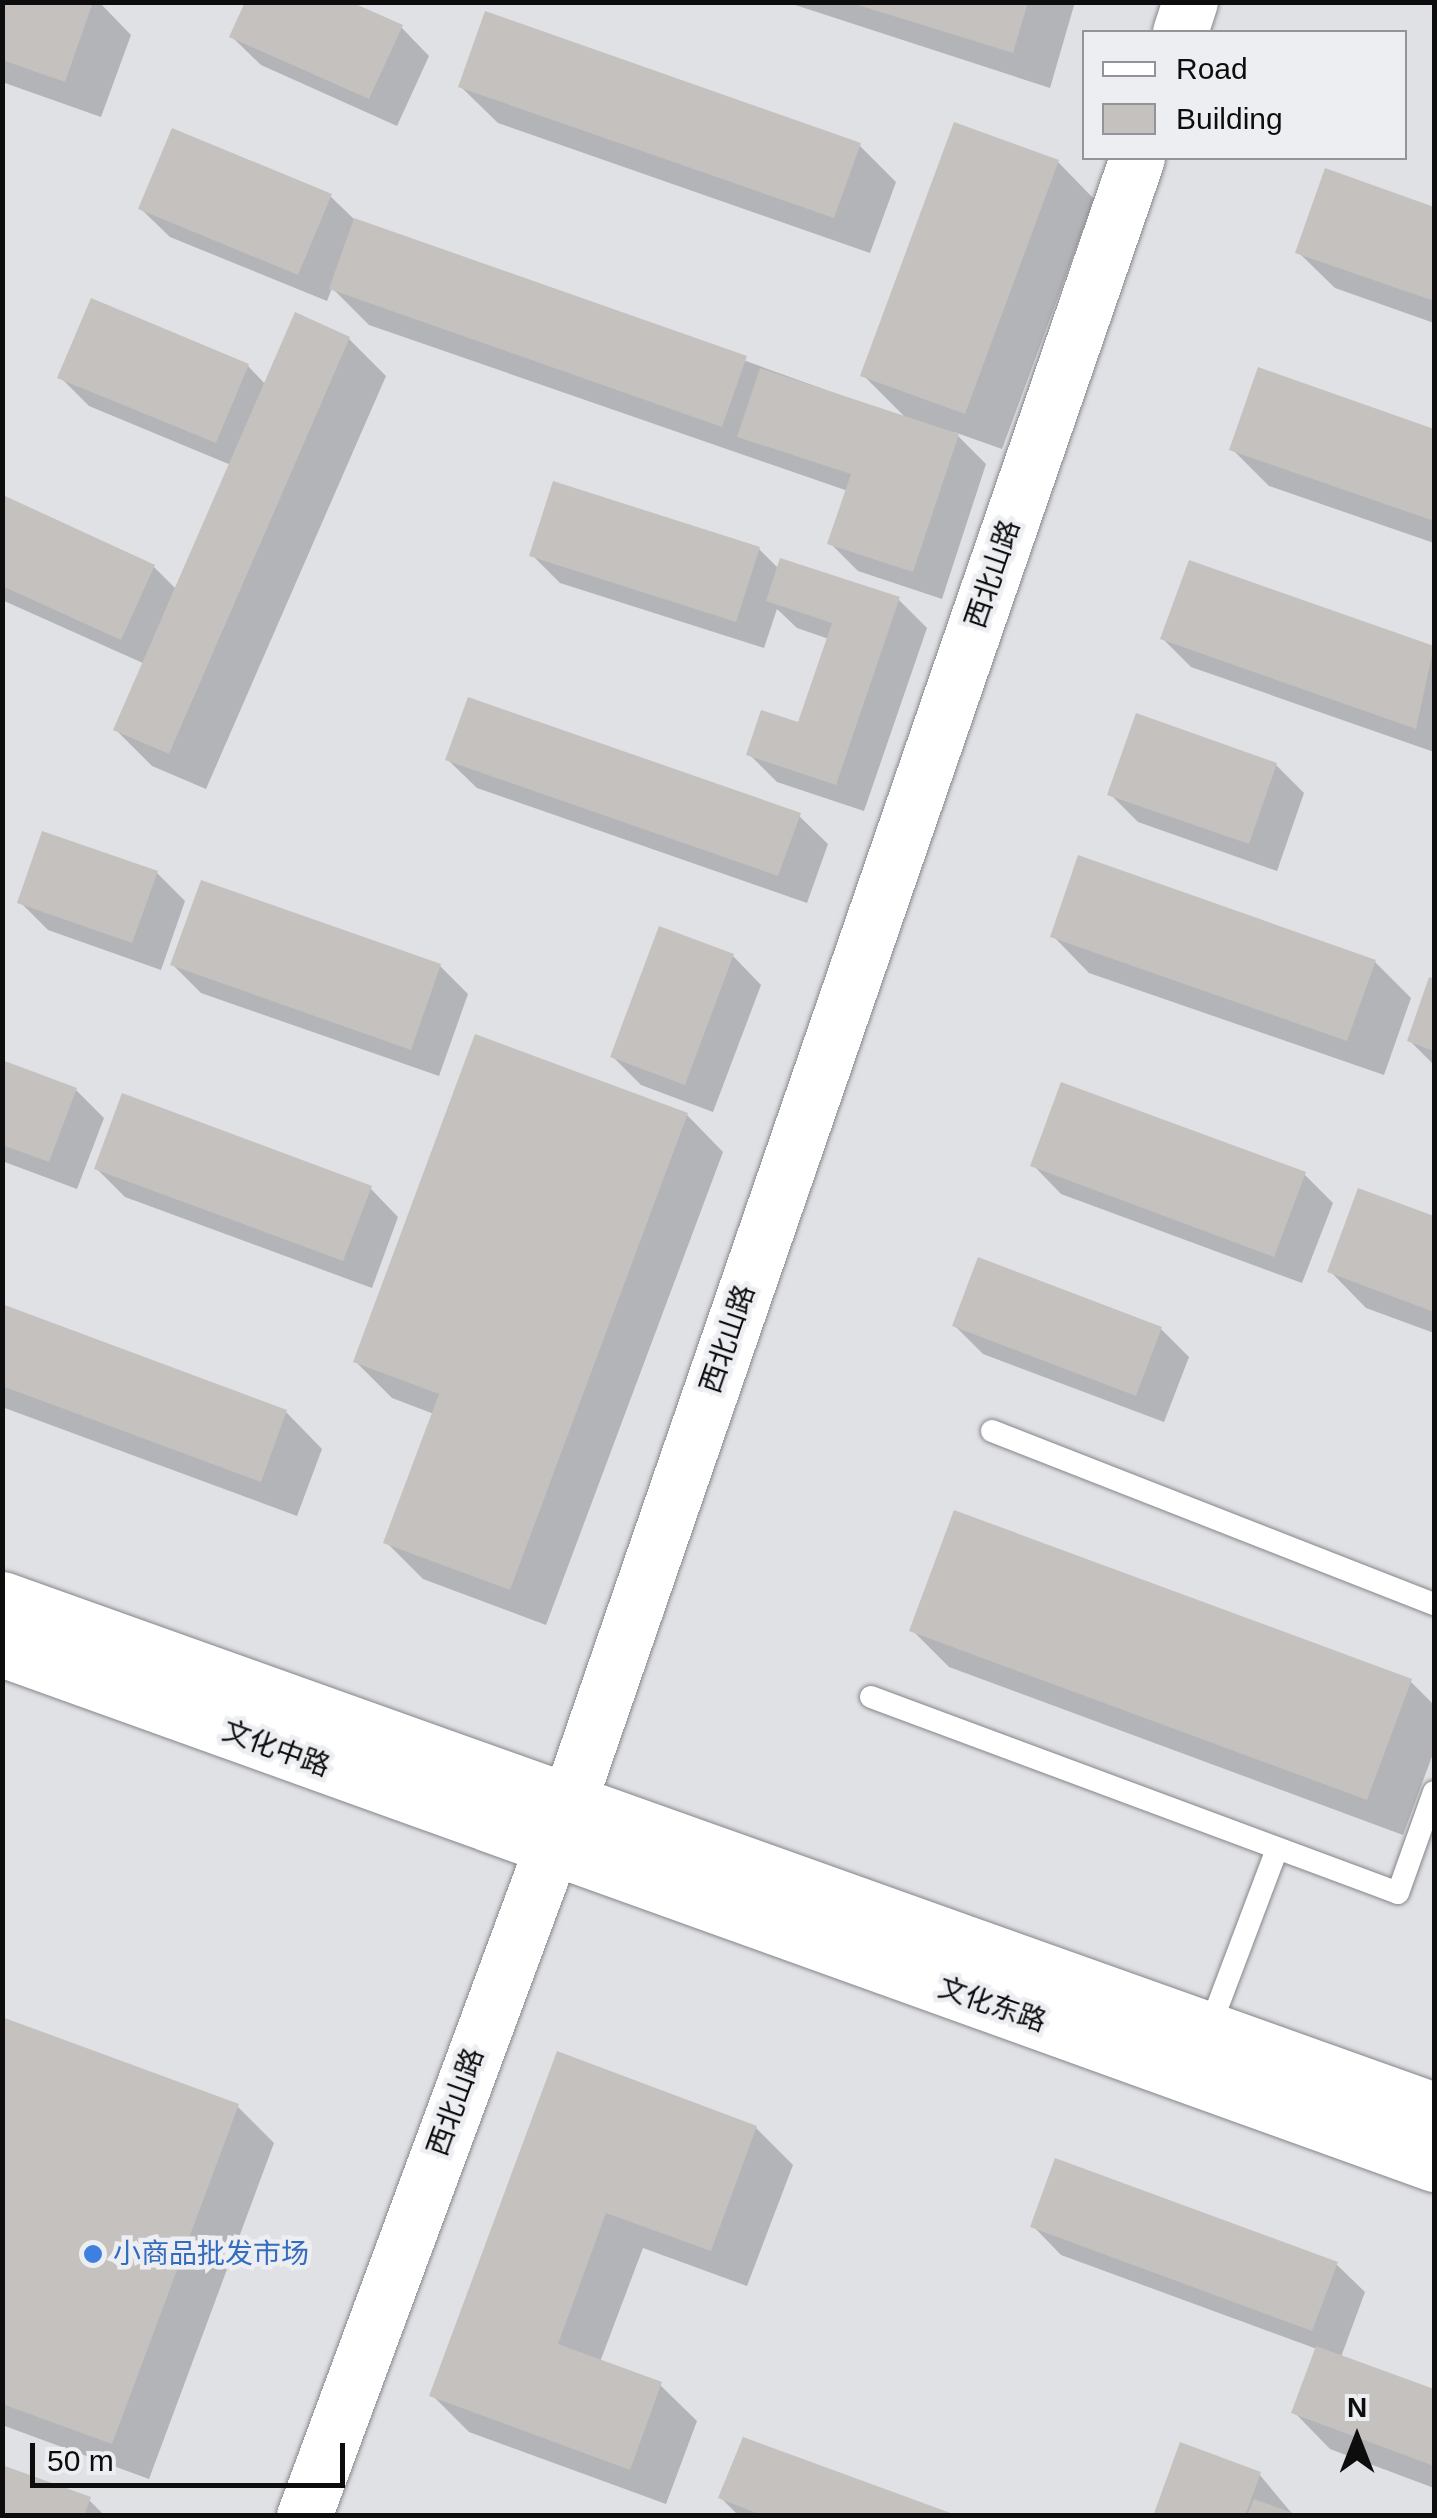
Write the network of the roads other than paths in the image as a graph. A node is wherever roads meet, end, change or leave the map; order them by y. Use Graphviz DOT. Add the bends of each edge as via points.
graph roads {
  1 [pos="1190,2"];
  2 [pos="1181,30"];
  3 [pos="1136,160"];
  4 [pos="992,1432"];
  5 [pos="2,1598"];
  6 [pos="1434,1604"];
  7 [pos="2,1648"];
  8 [pos="871,1697"];
  9 [pos="1434,1792"];
  10 [pos="559,1825"];
  11 [pos="1278,1850"];
  12 [pos="1208,2029"];
  13 [pos="1434,2110"];
  14 [pos="1434,2164"];
  15 [pos="304,2516"];
  1 -- 2 [label="main road"];
  3 -- 10 [label="main road, 西北山路"];
  4 -- 6 [label="lane"];
  5 -- 10 [label="main road"];
  7 -- 10 [label="main road, 文化中路"];
  8 -- 11 [label="lane"];
  9 -- 11 [label="lane" via="1398,1893"];
  10 -- 12 [label="main road"];
  10 -- 14 [label="main road, 文化东路"];
  10 -- 15 [label="main road, 西北山路"];
  11 -- 12 [label="lane"];
  12 -- 13 [label="main road"];
}
